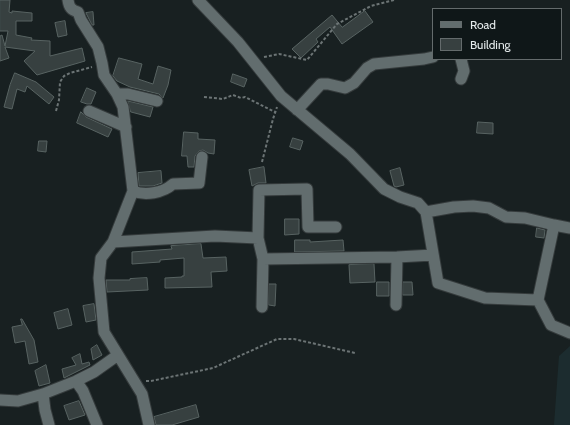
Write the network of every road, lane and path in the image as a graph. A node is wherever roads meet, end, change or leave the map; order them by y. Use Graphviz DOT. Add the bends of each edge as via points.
graph roads {
  1 [pos="68,0"];
  2 [pos="198,0"];
  3 [pos="394,0"];
  4 [pos="432,57"];
  5 [pos="462,60"];
  6 [pos="253,61"];
  7 [pos="102,63"];
  8 [pos="461,79"];
  9 [pos="117,94"];
  10 [pos="281,96"];
  11 [pos="204,97"];
  12 [pos="157,102"];
  13 [pos="297,110"];
  14 [pos="56,111"];
  15 [pos="89,111"];
  16 [pos="275,112"];
  17 [pos="126,127"];
  18 [pos="202,157"];
  19 [pos="262,162"];
  20 [pos="133,191"];
  21 [pos="426,212"];
  22 [pos="554,225"];
  23 [pos="336,227"];
  24 [pos="570,228"];
  25 [pos="258,238"];
  26 [pos="113,242"];
  27 [pos="433,255"];
  28 [pos="397,257"];
  29 [pos="262,259"];
  30 [pos="538,300"];
  31 [pos="396,305"];
  32 [pos="262,307"];
  33 [pos="570,333"];
  34 [pos="355,353"];
  35 [pos="118,355"];
  36 [pos="76,381"];
  37 [pos="134,381"];
  38 [pos="44,394"];
  39 [pos="0,400"];
  40 [pos="49,425"];
  41 [pos="97,425"];
  42 [pos="149,425"];
  1 -- 7 [label="street" via="69,6 78,12 98,47"];
  2 -- 6 [label="street"];
  3 -- 6 [label="path" via="371,6 337,24 308,60 279,54"];
  4 -- 13 [label="street" via="374,64 345,88 321,84"];
  5 -- 8 [label="street" via="464,72"];
  6 -- 10 [label="street"];
  7 -- 9 [label="street" via="104,75"];
  7 -- 14 [label="path" via="64,76 60,82"];
  9 -- 12 [label="street" via="128,94"];
  9 -- 17 [label="street" via="123,107"];
  10 -- 13 [label="street"];
  10 -- 16 [label="path"];
  11 -- 16 [label="path" via="223,100 233,95 245,97"];
  13 -- 21 [label="street" via="350,154 384,189 400,198 418,203"];
  15 -- 17 [label="street"];
  16 -- 19 [label="path"];
  17 -- 20 [label="street"];
  18 -- 20 [label="street" via="199,183 172,184 167,189 149,193"];
  20 -- 26 [label="street"];
  21 -- 22 [label="street" via="473,206 489,208 506,217 525,218"];
  21 -- 27 [label="street"];
  22 -- 24 [label="street"];
  22 -- 30 [label="street"];
  23 -- 25 [label="street" via="308,227 307,189 260,190"];
  25 -- 26 [label="street" via="215,236"];
  25 -- 29 [label="street"];
  26 -- 35 [label="street" via="101,258 99,278 104,332"];
  27 -- 28 [label="street"];
  27 -- 30 [label="street" via="438,283 485,298"];
  28 -- 29 [label="street"];
  28 -- 31 [label="street"];
  29 -- 32 [label="street"];
  30 -- 33 [label="street" via="551,325"];
  34 -- 37 [label="path" via="294,339 277,338 213,368 151,381"];
  35 -- 36 [label="street"];
  35 -- 37 [label="street"];
  36 -- 38 [label="street"];
  36 -- 41 [label="street" via="83,391"];
  37 -- 42 [label="street" via="142,394"];
  38 -- 39 [label="street" via="18,401"];
  38 -- 40 [label="street"];
}
